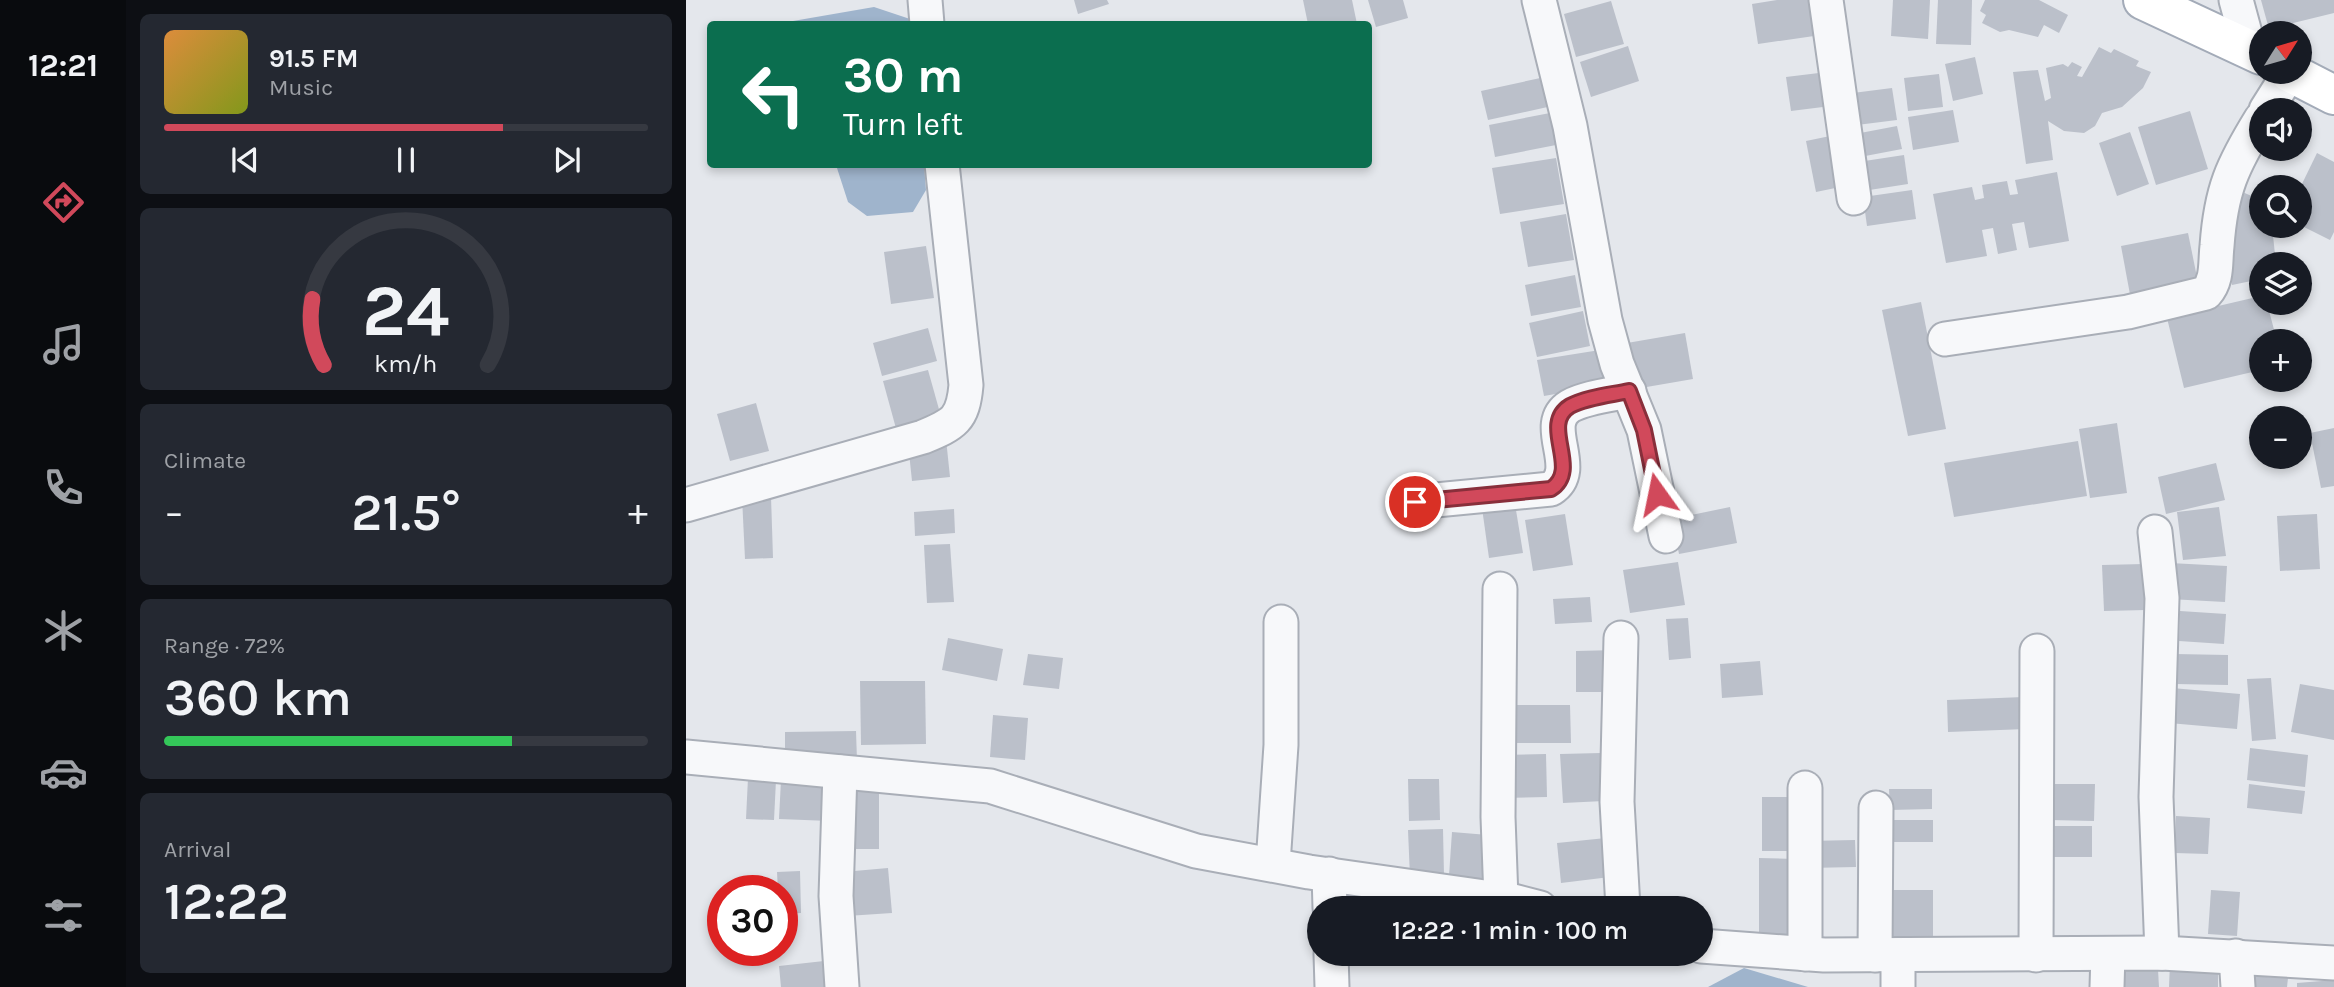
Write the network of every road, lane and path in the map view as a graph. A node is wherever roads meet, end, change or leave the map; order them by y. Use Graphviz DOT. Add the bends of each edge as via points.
graph roads {
  1 [pos="925,0"];
  2 [pos="1539,0"];
  3 [pos="1826,0"];
  4 [pos="2143,0"];
  5 [pos="2236,0"];
  6 [pos="928,21"];
  7 [pos="2249,35"];
  8 [pos="2249,48"];
  9 [pos="2312,84"];
  10 [pos="2334,95"];
  11 [pos="2249,142"];
  12 [pos="942,168"];
  13 [pos="1854,198"];
  14 [pos="1945,339"];
  15 [pos="1629,391"];
  16 [pos="1415,502"];
  17 [pos="686,505"];
  18 [pos="2155,532"];
  19 [pos="1666,536"];
  20 [pos="1500,589"];
  21 [pos="1281,622"];
  22 [pos="1620,638"];
  23 [pos="2037,651"];
  24 [pos="686,757"];
  25 [pos="840,772"];
  26 [pos="1805,788"];
  27 [pos="1876,808"];
  28 [pos="1273,864"];
  29 [pos="1329,874"];
  30 [pos="1330,896"];
  31 [pos="1480,896"];
  32 [pos="1501,896"];
  33 [pos="1622,896"];
  34 [pos="1713,948"];
  35 [pos="2162,953"];
  36 [pos="1805,954"];
  37 [pos="2108,954"];
  38 [pos="2036,955"];
  39 [pos="2334,963"];
  40 [pos="1331,966"];
  41 [pos="1891,966"];
  42 [pos="2237,971"];
  43 [pos="842,987"];
  44 [pos="1332,987"];
  45 [pos="2107,987"];
  1 -- 6 [label="street"];
  2 -- 15 [label="street" via="1567,113 1605,320"];
  3 -- 13 [label="street"];
  4 -- 8 [label="main road"];
  5 -- 7 [label="street"];
  9 -- 10 [label="main road"];
  11 -- 14 [label="street" via="2218,212 2214,282 2206,293 2129,312"];
  12 -- 17 [label="street" via="966,385 958,418 923,437"];
  15 -- 16 [label="street" via="1582,401 1563,412 1558,422 1564,473 1551,489"];
  15 -- 19 [label="street" via="1644,430"];
  18 -- 35 [label="street" via="2162,598 2156,797"];
  20 -- 32 [label="street"];
  21 -- 28 [label="street" via="1281,745"];
  22 -- 33 [label="street" via="1617,802"];
  23 -- 38 [label="street"];
  24 -- 25 [label="street"];
  25 -- 28 [label="street" via="990,786 1196,851"];
  25 -- 43 [label="street" via="836,896"];
  26 -- 36 [label="street"];
  27 -- 41 [label="street"];
  28 -- 29 [label="street"];
  29 -- 30 [label="street"];
  29 -- 31 [label="street"];
  34 -- 36 [label="street"];
  35 -- 37 [label="street"];
  35 -- 42 [label="street"];
  36 -- 41 [label="street"];
  37 -- 38 [label="street"];
  37 -- 45 [label="street"];
  38 -- 41 [label="street"];
  39 -- 42 [label="street"];
  40 -- 44 [label="street"];
}
